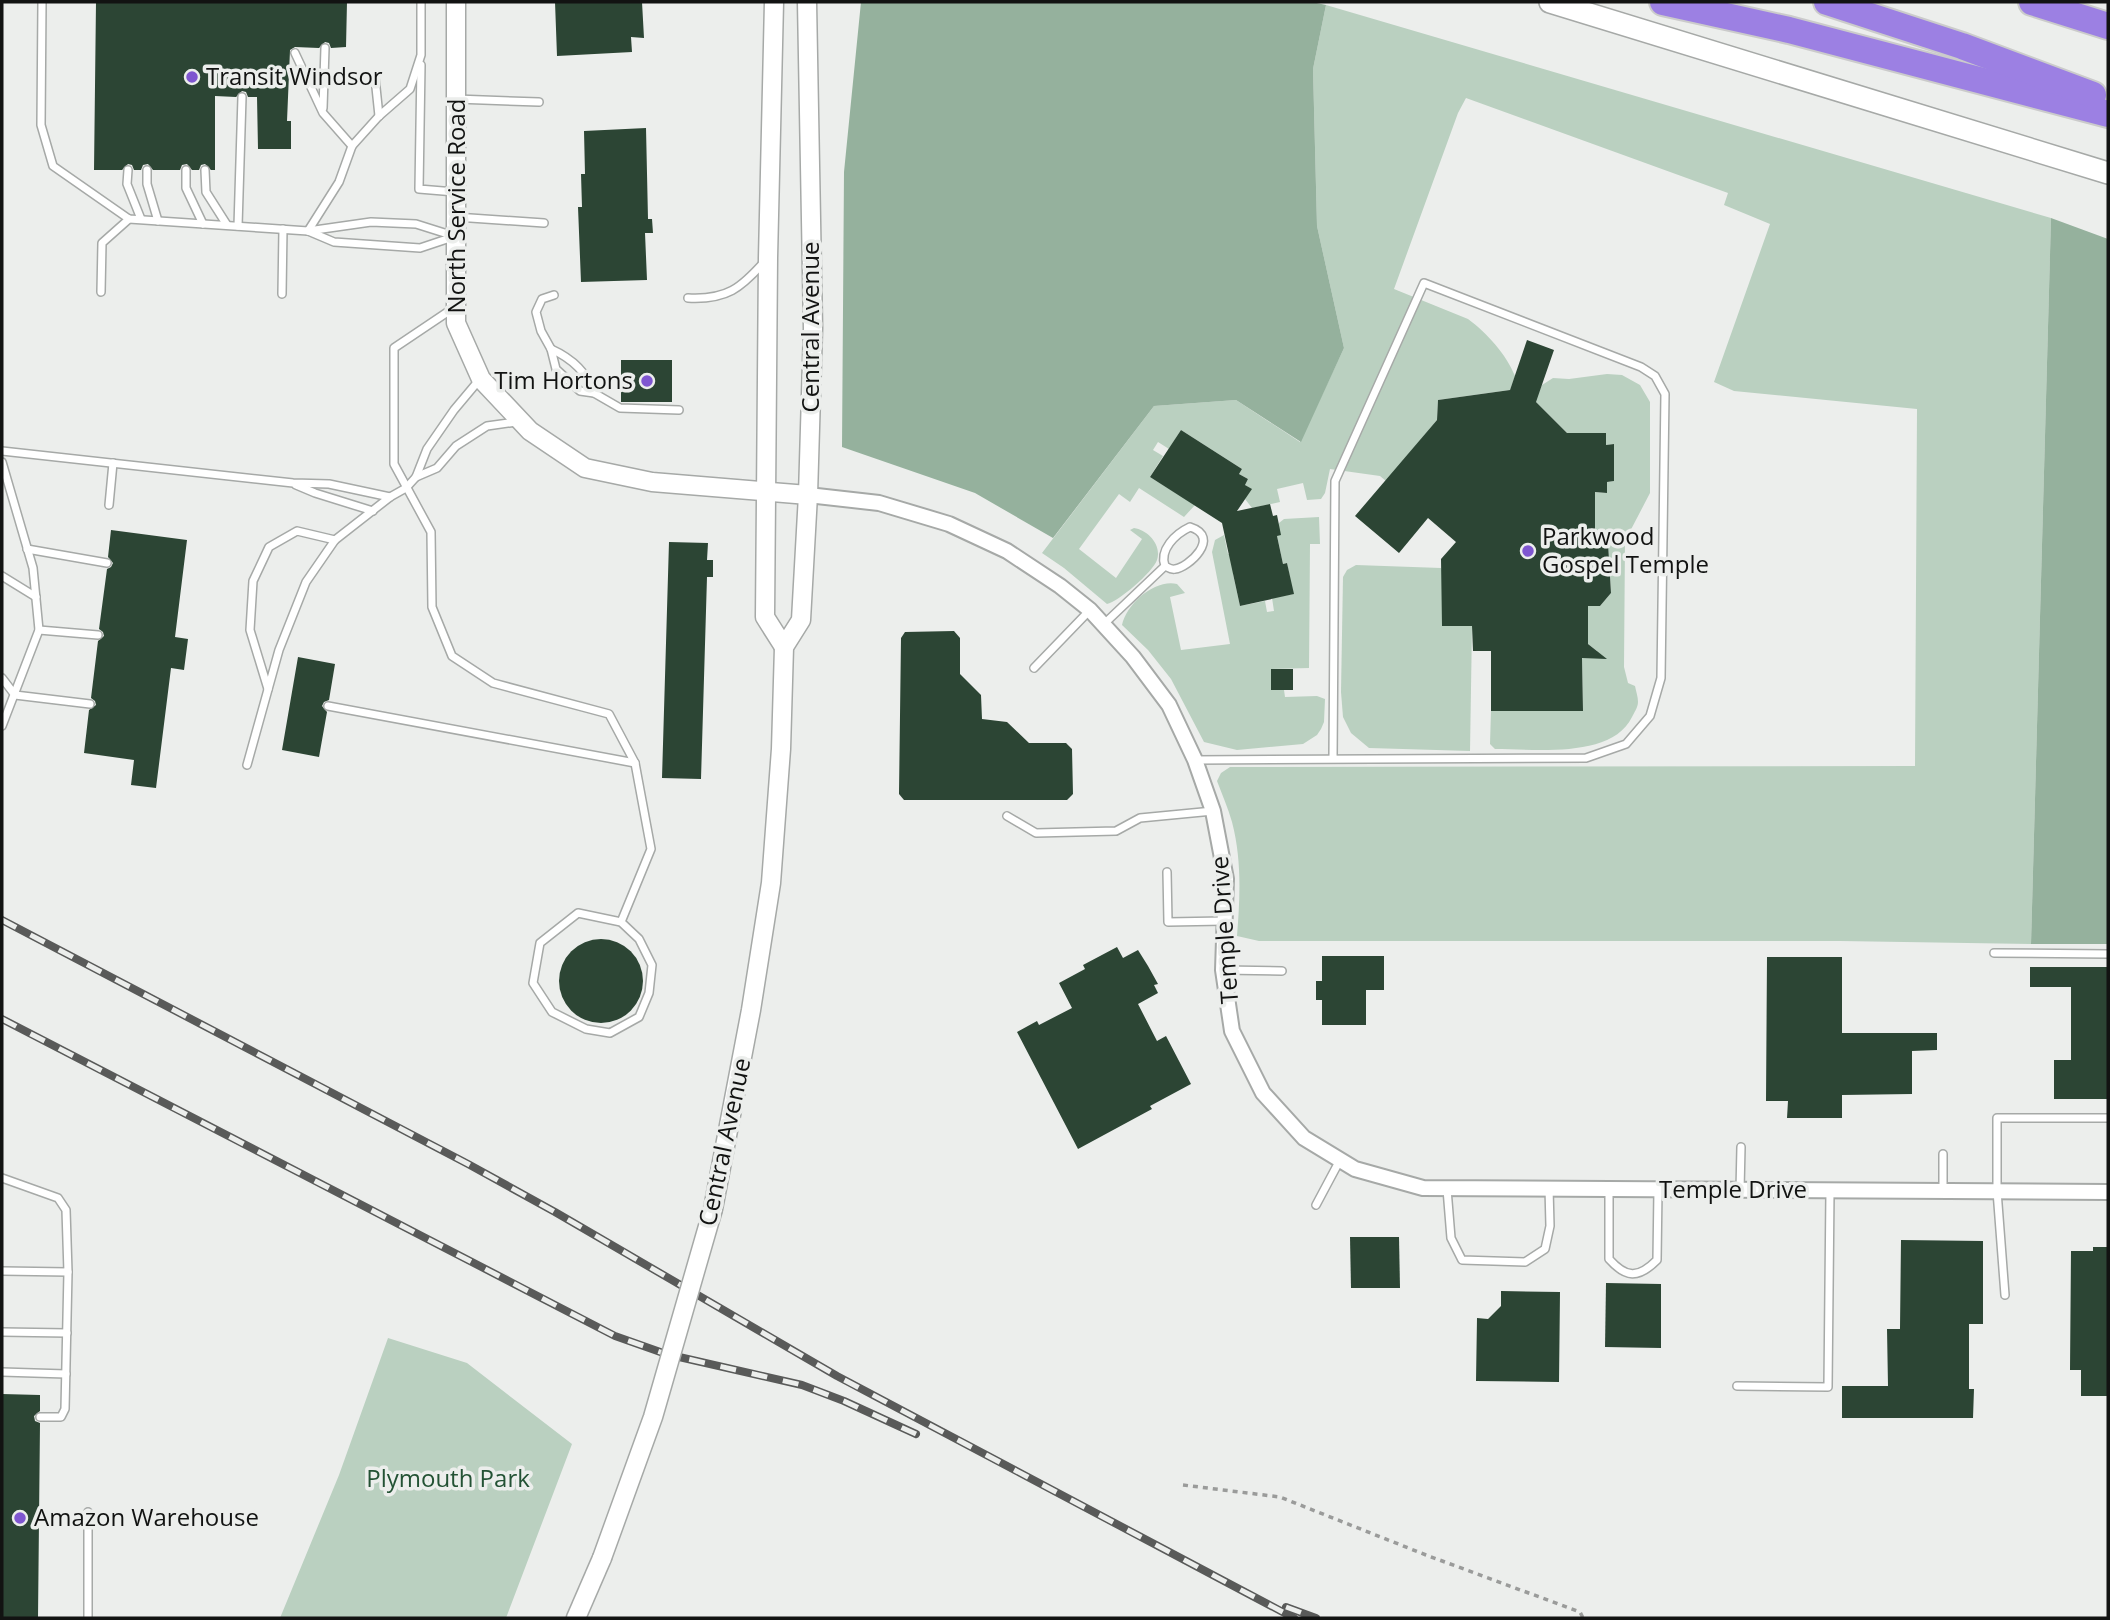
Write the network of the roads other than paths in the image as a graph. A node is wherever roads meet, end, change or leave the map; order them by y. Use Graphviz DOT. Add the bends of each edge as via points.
graph roads {
  1 [pos="42,2"];
  2 [pos="421,2"];
  3 [pos="456,2"];
  4 [pos="774,2"];
  5 [pos="807,2"];
  6 [pos="1550,2"];
  7 [pos="1663,2"];
  8 [pos="1827,2"];
  9 [pos="2032,2"];
  10 [pos="2071,2"];
  11 [pos="2108,18"];
  12 [pos="2108,26"];
  13 [pos="325,48"];
  14 [pos="295,53"];
  15 [pos="421,55"];
  16 [pos="375,78"];
  17 [pos="242,97"];
  18 [pos="456,99"];
  19 [pos="2108,100"];
  20 [pos="539,102"];
  21 [pos="323,113"];
  22 [pos="2108,114"];
  23 [pos="379,116"];
  24 [pos="352,146"];
  25 [pos="128,170"];
  26 [pos="147,170"];
  27 [pos="186,170"];
  28 [pos="205,170"];
  29 [pos="2108,173"];
  30 [pos="455,192"];
  31 [pos="455,217"];
  32 [pos="129,219"];
  33 [pos="141,219"];
  34 [pos="158,221"];
  35 [pos="544,223"];
  36 [pos="204,224"];
  37 [pos="227,225"];
  38 [pos="238,226"];
  39 [pos="283,229"];
  40 [pos="308,231"];
  41 [pos="455,236"];
  42 [pos="768,258"];
  43 [pos="101,292"];
  44 [pos="282,294"];
  45 [pos="554,295"];
  46 [pos="688,298"];
  47 [pos="455,307"];
  48 [pos="551,349"];
  49 [pos="481,379"];
  50 [pos="594,393"];
  51 [pos="679,410"];
  52 [pos="520,421"];
  53 [pos="2,451"];
  54 [pos="2,462"];
  55 [pos="113,463"];
  56 [pos="416,477"];
  57 [pos="293,483"];
  58 [pos="406,488"];
  59 [pos="766,493"];
  60 [pos="808,495"];
  61 [pos="390,497"];
  62 [pos="109,505"];
  63 [pos="373,511"];
  64 [pos="335,540"];
  65 [pos="27,549"];
  66 [pos="107,563"];
  67 [pos="1165,566"];
  68 [pos="2,576"];
  69 [pos="36,597"];
  70 [pos="1090,610"];
  71 [pos="1103,625"];
  72 [pos="39,630"];
  73 [pos="98,635"];
  74 [pos="784,647"];
  75 [pos="1034,668"];
  76 [pos="2,678"];
  77 [pos="268,690"];
  78 [pos="15,695"];
  79 [pos="90,704"];
  80 [pos="328,706"];
  81 [pos="2,726"];
  82 [pos="1195,760"];
  83 [pos="1333,760"];
  84 [pos="635,763"];
  85 [pos="247,765"];
  86 [pos="1213,811"];
  87 [pos="1007,816"];
  88 [pos="1167,872"];
  89 [pos="1224,921"];
  90 [pos="621,922"];
  91 [pos="1994,953"];
  92 [pos="2108,954"];
  93 [pos="1223,970"];
  94 [pos="1282,971"];
  95 [pos="2108,1118"];
  96 [pos="1741,1147"];
  97 [pos="1943,1154"];
  98 [pos="1340,1160"];
  99 [pos="2,1178"];
  100 [pos="1447,1188"];
  101 [pos="1549,1188"];
  102 [pos="1609,1189"];
  103 [pos="1658,1189"];
  104 [pos="1740,1190"];
  105 [pos="1830,1190"];
  106 [pos="1943,1191"];
  107 [pos="1997,1191"];
  108 [pos="2108,1192"];
  109 [pos="1316,1205"];
  110 [pos="2,1271"];
  111 [pos="68,1272"];
  112 [pos="2006,1294"];
  113 [pos="2,1332"];
  114 [pos="67,1333"];
  115 [pos="2,1372"];
  116 [pos="66,1374"];
  117 [pos="1737,1385"];
  118 [pos="40,1417"];
  119 [pos="88,1512"];
  120 [pos="88,1618"];
  121 [pos="576,1618"];
  1 -- 32 [label="lane" via="41,125 53,166"];
  2 -- 15 [label="lane"];
  3 -- 18 [label="street, North Service Road"];
  4 -- 42 [label="street, Central Avenue"];
  5 -- 60 [label="street, Central Avenue" via="813,328"];
  6 -- 29 [label="main road"];
  7 -- 22 [label="highway" via="1789,30"];
  8 -- 19 [label="highway"];
  9 -- 12 [label="highway"];
  10 -- 11 [label="highway"];
  13 -- 21 [label="lane"];
  14 -- 21 [label="lane"];
  15 -- 23 [label="lane" via="410,89"];
  15 -- 30 [label="lane" via="419,189"];
  16 -- 23 [label="lane"];
  17 -- 38 [label="lane"];
  18 -- 20 [label="lane"];
  18 -- 30 [label="street, North Service Road"];
  21 -- 24 [label="lane"];
  23 -- 24 [label="lane"];
  24 -- 40 [label="lane" via="339,182"];
  25 -- 33 [label="lane" via="127,184"];
  26 -- 34 [label="lane"];
  27 -- 36 [label="lane" via="186,188"];
  28 -- 37 [label="lane" via="206,192"];
  30 -- 31 [label="street, North Service Road"];
  31 -- 35 [label="lane"];
  31 -- 41 [label="street, North Service Road"];
  32 -- 33 [label="lane"];
  32 -- 43 [label="lane" via="102,243"];
  33 -- 34 [label="lane"];
  34 -- 36 [label="lane"];
  36 -- 37 [label="lane"];
  37 -- 38 [label="lane"];
  38 -- 39 [label="lane"];
  39 -- 40 [label="lane"];
  39 -- 44 [label="lane"];
  40 -- 41 [label="lane" via="371,222 416,224"];
  40 -- 41 [label="lane" via="334,242 420,247"];
  41 -- 47 [label="street, North Service Road"];
  42 -- 46 [label="lane" via="732,292"];
  42 -- 59 [label="street, Central Avenue"];
  45 -- 48 [label="lane" via="542,299 536,312"];
  47 -- 49 [label="street, North Service Road" via="456,323"];
  47 -- 58 [label="lane" via="394,348 394,464"];
  48 -- 50 [label="lane" via="566,355 589,379"];
  48 -- 50 [label="lane" via="556,369 580,391"];
  49 -- 52 [label="street, North Service Road"];
  49 -- 56 [label="lane" via="427,449"];
  50 -- 51 [label="lane" via="620,408"];
  52 -- 56 [label="lane" via="487,426 456,446 437,468"];
  52 -- 59 [label="street, North Service Road" via="585,468 652,482"];
  53 -- 55 [label="lane"];
  54 -- 65 [label="lane"];
  55 -- 57 [label="lane"];
  55 -- 62 [label="lane"];
  56 -- 58 [label="lane"];
  57 -- 61 [label="lane" via="330,484"];
  57 -- 63 [label="lane"];
  58 -- 61 [label="lane"];
  58 -- 84 [label="lane" via="431,532 432,607 452,656 493,683 609,714"];
  59 -- 60 [label="street, Temple Drive"];
  59 -- 74 [label="street, Central Avenue" via="765,617"];
  60 -- 70 [label="street, Temple Drive" via="879,503 949,524 1007,551"];
  60 -- 74 [label="street, Central Avenue" via="801,620"];
  61 -- 63 [label="lane"];
  63 -- 64 [label="lane"];
  64 -- 77 [label="lane" via="306,582"];
  64 -- 77 [label="lane" via="297,531 269,547 253,581 250,630"];
  65 -- 66 [label="lane"];
  65 -- 69 [label="lane"];
  67 -- 67 [label="lane" via="1164,550 1182,531 1190,527 1199,530 1204,537 1198,553 1180,568"];
  67 -- 71 [label="lane"];
  68 -- 69 [label="lane"];
  69 -- 72 [label="lane"];
  70 -- 71 [label="street, Temple Drive"];
  70 -- 75 [label="lane"];
  71 -- 82 [label="street, Temple Drive" via="1169,705"];
  72 -- 73 [label="lane"];
  72 -- 78 [label="lane"];
  74 -- 121 [label="street, Central Avenue, bridge" via="771,883 713,1209 653,1417"];
  76 -- 78 [label="lane"];
  77 -- 85 [label="lane"];
  78 -- 79 [label="lane"];
  78 -- 81 [label="lane"];
  80 -- 84 [label="lane"];
  82 -- 83 [label="lane"];
  82 -- 86 [label="street, Temple Drive"];
  83 -- 83 [label="lane" via="1586,758 1626,744 1650,716 1661,678 1665,394 1655,376 1424,283 1335,481"];
  84 -- 90 [label="lane" via="651,849"];
  86 -- 87 [label="lane" via="1140,818 1116,831 1036,833"];
  86 -- 89 [label="street, Temple Drive" via="1226,879"];
  88 -- 89 [label="lane" via="1168,922"];
  89 -- 93 [label="street, Temple Drive"];
  90 -- 90 [label="lane" via="578,913 540,943 533,983 552,1012 586,1029 610,1033 639,1017 649,993 652,965 639,939"];
  91 -- 92 [label="lane"];
  93 -- 94 [label="lane"];
  93 -- 98 [label="street, Temple Drive" via="1232,1031 1263,1093 1304,1138"];
  95 -- 107 [label="lane" via="1997,1118"];
  96 -- 104 [label="lane"];
  97 -- 106 [label="lane"];
  98 -- 100 [label="street, Temple Drive" via="1355,1169 1423,1188"];
  98 -- 109 [label="lane"];
  99 -- 111 [label="lane" via="58,1198 66,1210"];
  100 -- 101 [label="street, Temple Drive"];
  100 -- 101 [label="lane" via="1451,1238 1462,1260 1525,1262 1545,1249"];
  101 -- 102 [label="street, Temple Drive"];
  102 -- 103 [label="street, Temple Drive"];
  102 -- 103 [label="lane" via="1609,1259 1619,1270 1633,1275 1657,1260"];
  103 -- 104 [label="street, Temple Drive"];
  104 -- 105 [label="street, Temple Drive"];
  105 -- 106 [label="street, Temple Drive"];
  105 -- 117 [label="lane" via="1828,1387"];
  106 -- 107 [label="street, Temple Drive"];
  107 -- 108 [label="street, Temple Drive"];
  107 -- 112 [label="lane"];
  110 -- 111 [label="lane"];
  111 -- 114 [label="lane"];
  113 -- 114 [label="lane"];
  114 -- 116 [label="lane"];
  115 -- 116 [label="lane"];
  116 -- 118 [label="lane" via="61,1418"];
  119 -- 120 [label="lane"];
}
